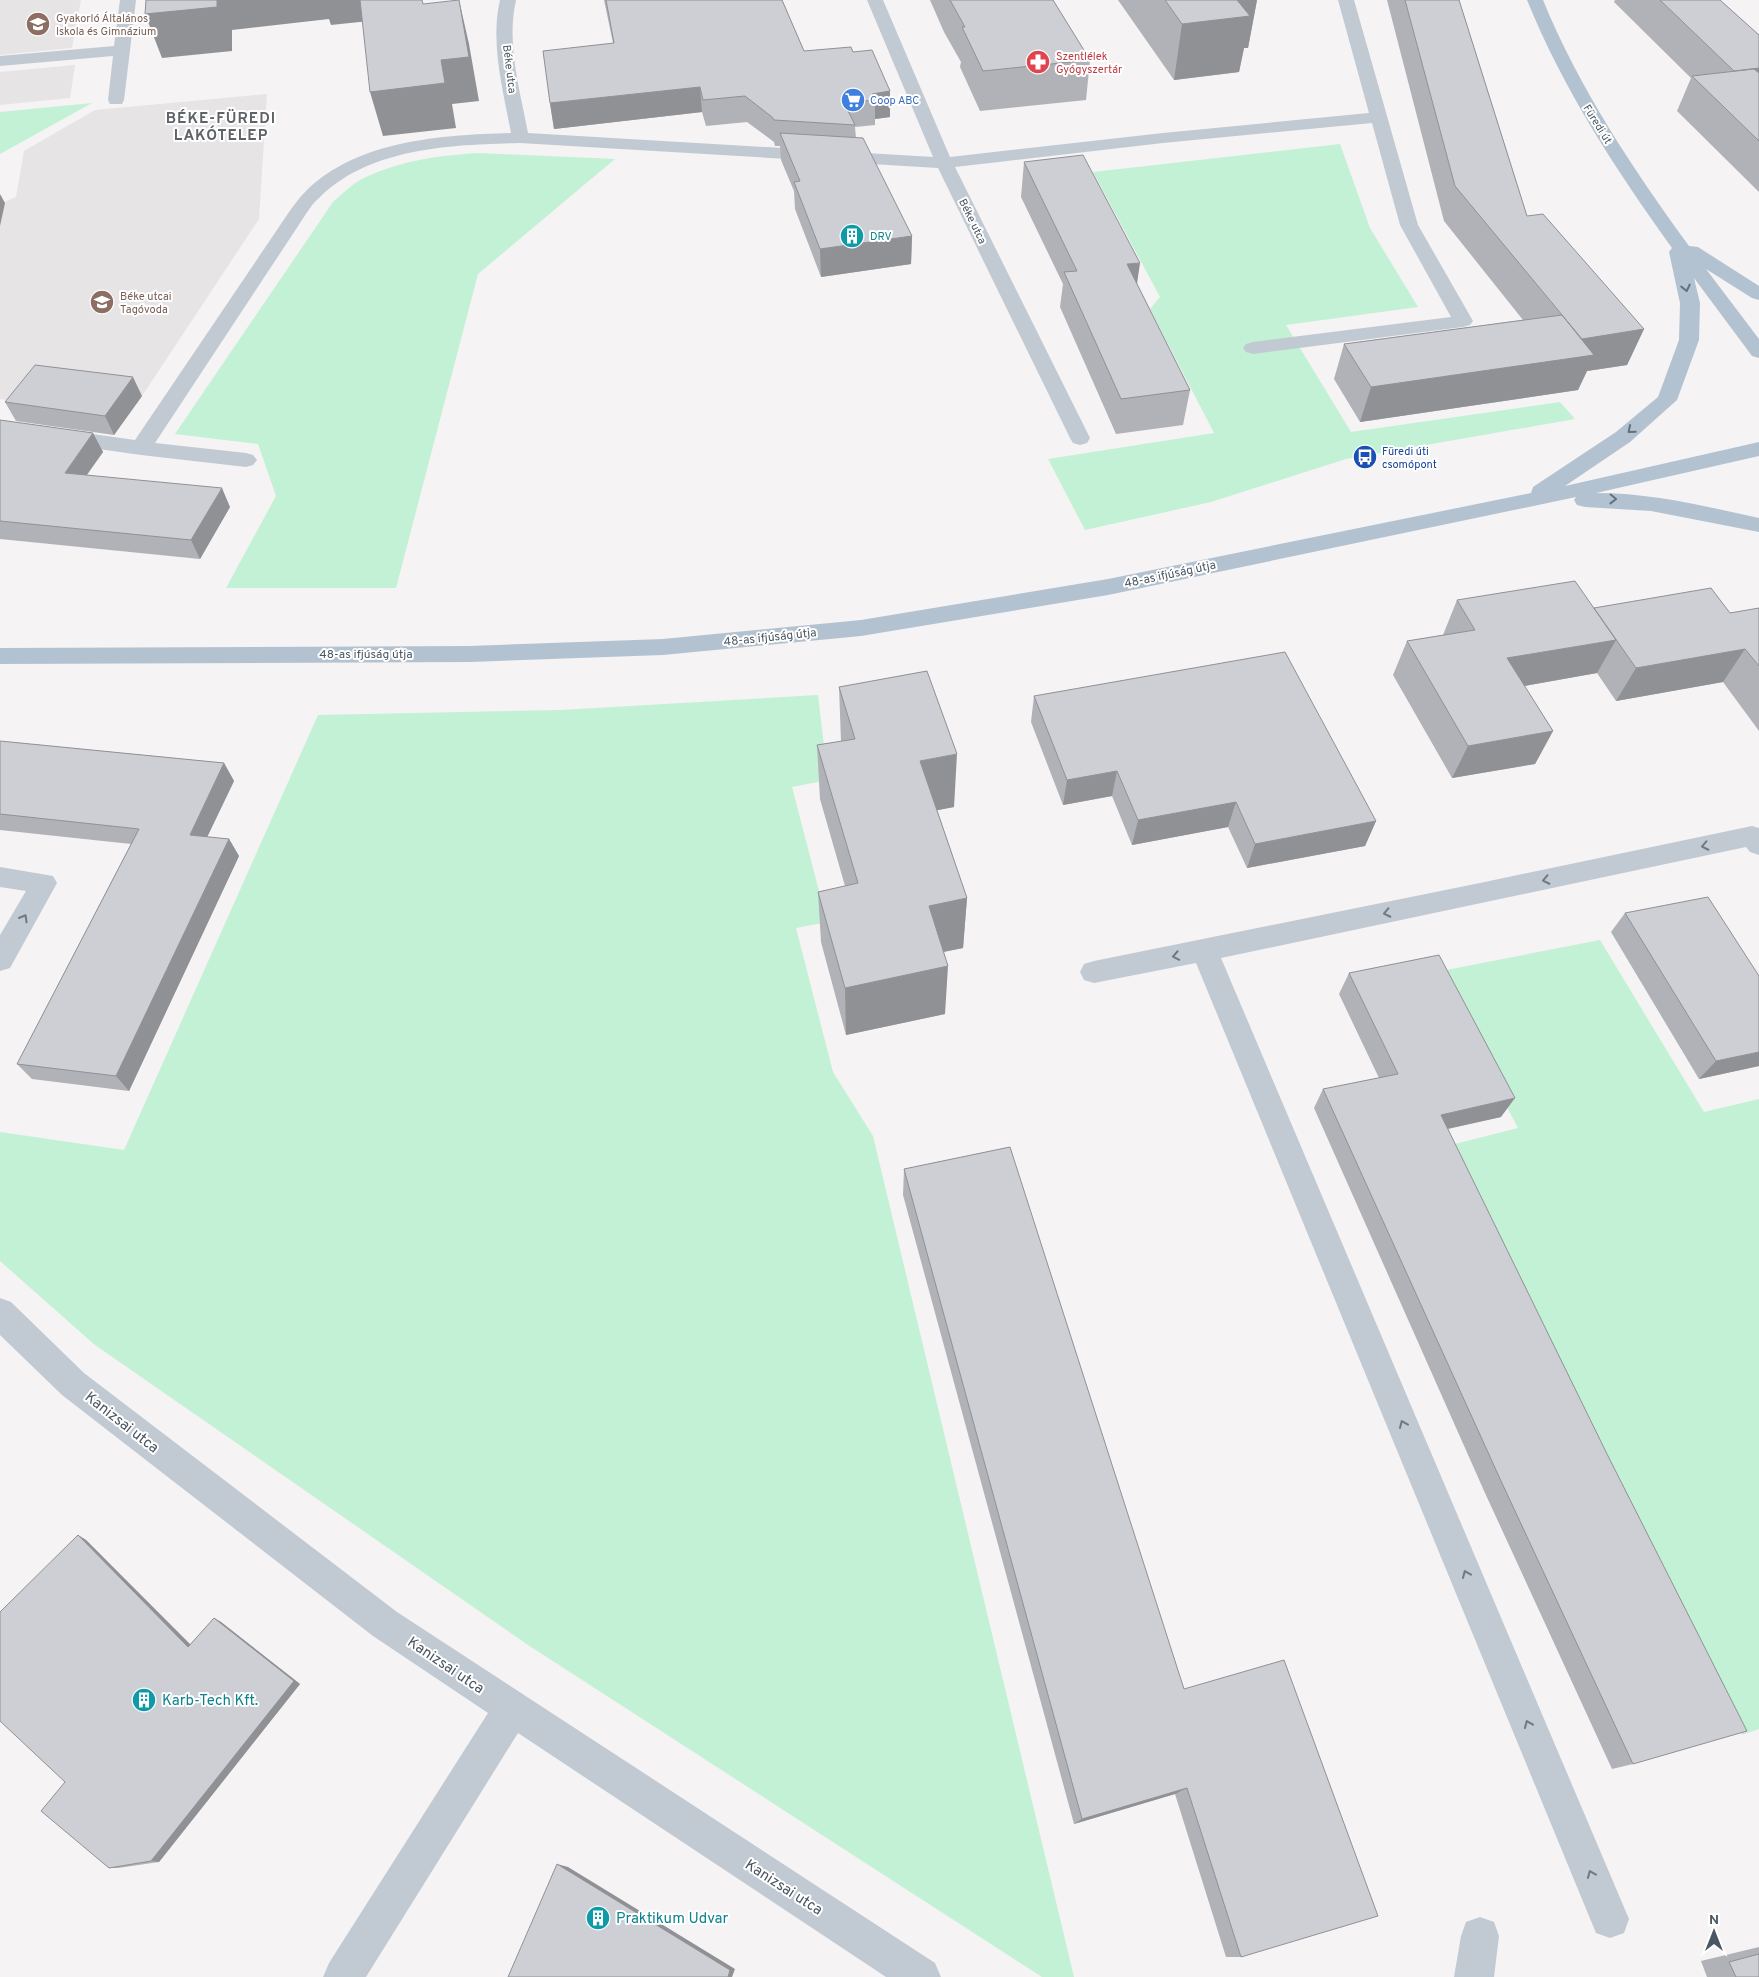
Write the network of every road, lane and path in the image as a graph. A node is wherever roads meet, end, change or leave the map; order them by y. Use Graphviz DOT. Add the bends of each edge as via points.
graph roads {
  1 [pos="128,0"];
  2 [pos="508,0"];
  3 [pos="875,0"];
  4 [pos="1346,0"];
  5 [pos="1535,0"];
  6 [pos="121,50"];
  7 [pos="0,61"];
  8 [pos="116,100"];
  9 [pos="1377,117"];
  10 [pos="520,138"];
  11 [pos="944,163"];
  12 [pos="1675,241"];
  13 [pos="1759,294"];
  14 [pos="1253,348"];
  15 [pos="1759,352"];
  16 [pos="0,428"];
  17 [pos="1080,438"];
  18 [pos="140,448"];
  19 [pos="1759,449"];
  20 [pos="246,460"];
  21 [pos="1529,501"];
  22 [pos="1759,525"];
  23 [pos="0,642"];
  24 [pos="0,656"];
  25 [pos="140,656"];
  26 [pos="1759,845"];
  27 [pos="0,877"];
  28 [pos="1204,950"];
  29 [pos="0,960"];
  30 [pos="1094,972"];
  31 [pos="0,1313"];
  32 [pos="512,1709"];
  33 [pos="1610,1919"];
  34 [pos="1480,1936"];
  35 [pos="343,1977"];
  36 [pos="921,1977"];
  37 [pos="1474,1977"];
  1 -- 6 [label="street"];
  2 -- 10 [label="street, Béke utca" via="504,18"];
  3 -- 11 [label="street, Béke utca"];
  4 -- 9 [label="street"];
  5 -- 12 [label="main road, Füredi út" via="1570,77 1633,181"];
  6 -- 7 [label="street"];
  6 -- 8 [label="street"];
  9 -- 11 [label="street"];
  9 -- 14 [label="street" via="1409,225 1463,321"];
  10 -- 11 [label="street"];
  10 -- 18 [label="street" via="470,139 380,155 344,170 314,192"];
  11 -- 17 [label="street, Béke utca"];
  12 -- 13 [label="main road"];
  12 -- 15 [label="main road, Füredi út"];
  12 -- 21 [label="main road, one-way" via="1690,303 1689,340 1667,400 1623,437"];
  16 -- 18 [label="street"];
  18 -- 20 [label="street"];
  19 -- 21 [label="main road"];
  21 -- 22 [label="main road, one-way" via="1617,499"];
  21 -- 25 [label="main road, 48-as ifjúság útja" via="1108,587 861,628 653,648 470,654"];
  23 -- 25 [label="main road"];
  24 -- 25 [label="main road, 48-as ifjúság útja"];
  26 -- 28 [label="street, one-way" via="1752,836"];
  29 -- 27 [label="street, one-way" via="44,883"];
  28 -- 30 [label="street, one-way"];
  33 -- 28 [label="street, one-way"];
  31 -- 32 [label="street, Kanizsai utca" via="89,1396 385,1624"];
  32 -- 35 [label="street"];
  32 -- 36 [label="street, Kanizsai utca"];
  34 -- 37 [label="street"];
}
